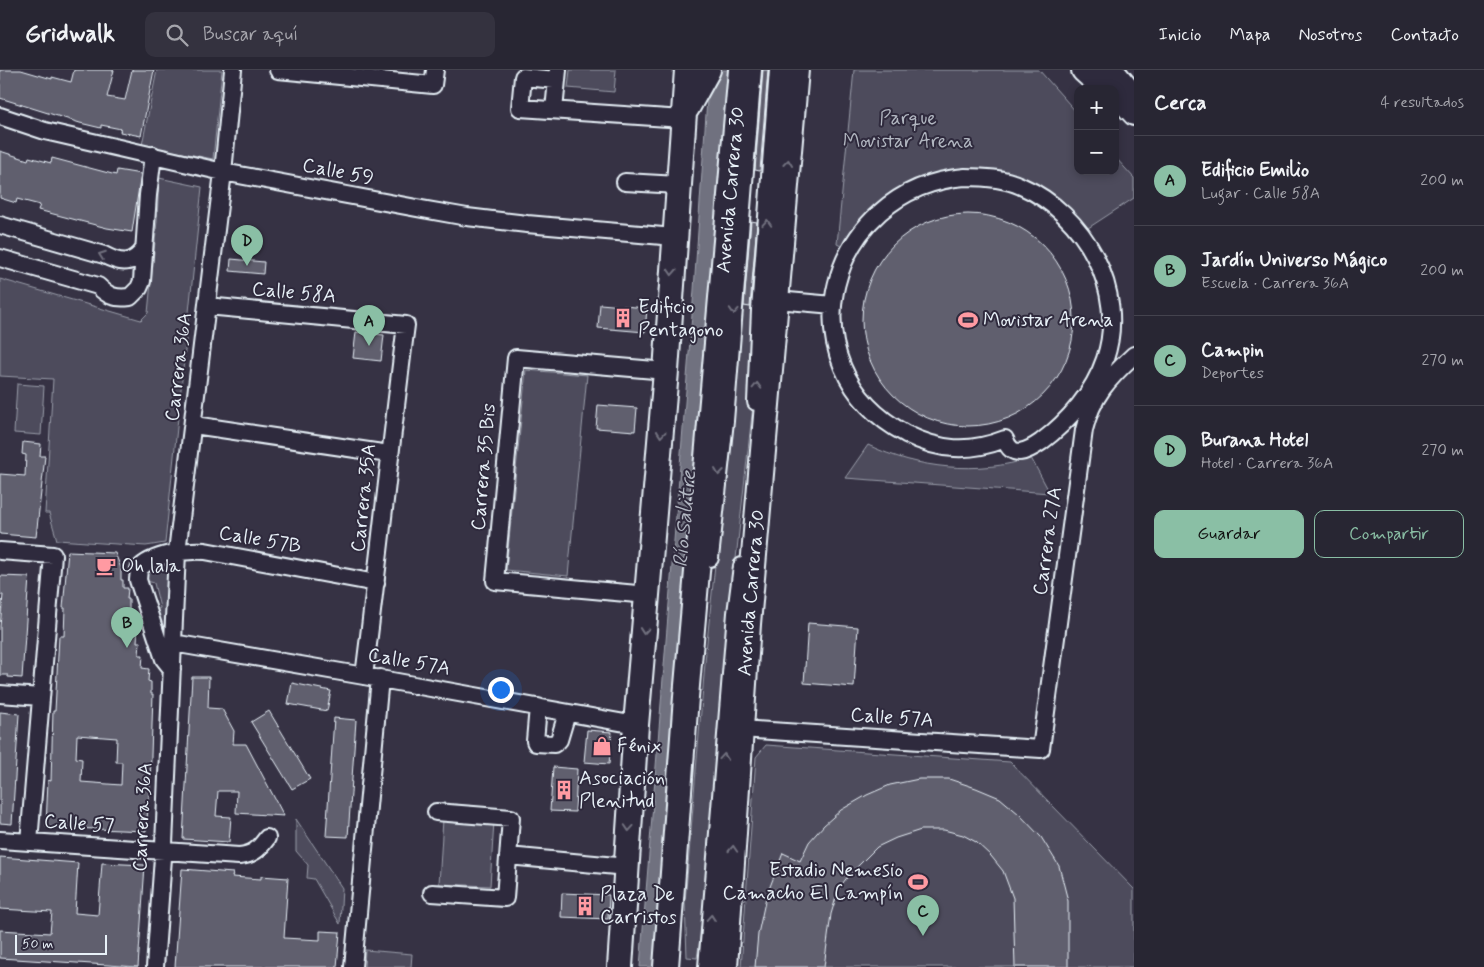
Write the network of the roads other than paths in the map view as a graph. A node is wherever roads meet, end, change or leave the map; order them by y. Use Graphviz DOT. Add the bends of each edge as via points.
graph roads {
  1 [pos="233,70"];
  2 [pos="278,70"];
  3 [pos="741,70"];
  4 [pos="753,70"];
  5 [pos="778,70"];
  6 [pos="796,70"];
  7 [pos="808,70"];
  8 [pos="1084,70"];
  9 [pos="1095,70"];
  10 [pos="1111,70"];
  11 [pos="557,75"];
  12 [pos="697,76"];
  13 [pos="434,78"];
  14 [pos="1103,85"];
  15 [pos="1108,85"];
  16 [pos="1115,85"];
  17 [pos="554,110"];
  18 [pos="0,116"];
  19 [pos="793,117"];
  20 [pos="683,119"];
  21 [pos="153,155"];
  22 [pos="223,172"];
  23 [pos="624,182"];
  24 [pos="678,185"];
  25 [pos="0,225"];
  26 [pos="674,237"];
  27 [pos="144,249"];
  28 [pos="0,258"];
  29 [pos="777,300"];
  30 [pos="833,305"];
  31 [pos="207,306"];
  32 [pos="406,325"];
  33 [pos="1134,355"];
  34 [pos="666,371"];
  35 [pos="194,425"];
  36 [pos="389,454"];
  37 [pos="0,551"];
  38 [pos="178,552"];
  39 [pos="376,583"];
  40 [pos="648,595"];
  41 [pos="173,643"];
  42 [pos="172,669"];
  43 [pos="372,677"];
  44 [pos="0,694"];
  45 [pos="41,697"];
  46 [pos="538,707"];
  47 [pos="567,713"];
  48 [pos="636,725"];
  49 [pos="741,729"];
  50 [pos="1041,749"];
  51 [pos="436,812"];
  52 [pos="267,838"];
  53 [pos="0,840"];
  54 [pos="29,842"];
  55 [pos="163,852"];
  56 [pos="508,856"];
  57 [pos="627,867"];
  58 [pos="432,893"];
  59 [pos="155,967"];
  60 [pos="353,967"];
  61 [pos="620,967"];
  62 [pos="666,967"];
  63 [pos="678,967"];
  64 [pos="706,967"];
  65 [pos="725,967"];
  1 -- 22 [label="street, Carrera 36A"];
  2 -- 13 [label="street"];
  3 -- 62 [label="highway, Avenida Carrera 30" via="686,697"];
  4 -- 63 [label="street, one-way" via="725,421 689,785"];
  64 -- 5 [label="street, one-way" via="755,423"];
  6 -- 19 [label="highway, Avenida Carrera 30"];
  7 -- 19 [label="highway"];
  8 -- 14 [label="highway"];
  9 -- 15 [label="main road"];
  10 -- 16 [label="highway"];
  11 -- 17 [label="street"];
  11 -- 17 [label="street" via="523,77 520,108"];
  12 -- 20 [label="highway"];
  17 -- 20 [label="street"];
  18 -- 21 [label="street, Calle 59" via="45,131"];
  29 -- 19 [label="highway, Avenida Carrera 30, one-way"];
  20 -- 24 [label="highway"];
  21 -- 22 [label="street, Calle 59"];
  21 -- 27 [label="street"];
  22 -- 26 [label="street, Calle 59" via="468,217"];
  22 -- 31 [label="street, Carrera 36A"];
  23 -- 24 [label="street"];
  24 -- 26 [label="highway"];
  27 -- 25 [label="street, one-way" via="138,258 121,261"];
  26 -- 34 [label="highway, one-way"];
  27 -- 28 [label="street" via="142,281 130,297 116,298 108,296 98,286"];
  29 -- 30 [label="street"];
  29 -- 49 [label="highway, Avenida Carrera 30"];
  30 -- 30 [label="street" via="841,267 848,253 882,210 896,199 929,183 965,177 989,178 1021,186 1036,194 1059,209 1076,227 1095,256 1105,280 1111,307 1111,335 1106,358 1088,394 1066,419 1032,448 1024,452 1014,451 1005,439 977,448 946,448 922,442 901,431 884,420 859,394 839,356"];
  31 -- 32 [label="street, Calle 58A"];
  31 -- 35 [label="street, Carrera 36A"];
  32 -- 36 [label="street, Carrera 35A"];
  33 -- 50 [label="street, Carrera 27A" via="1110,378 1088,412"];
  34 -- 40 [label="highway, one-way"];
  34 -- 40 [label="street, Carrera 35 Bis" via="516,358 494,581"];
  35 -- 36 [label="street"];
  35 -- 38 [label="street, Carrera 36A"];
  36 -- 39 [label="street, Carrera 35A"];
  37 -- 45 [label="street" via="53,554"];
  38 -- 39 [label="street, Calle 57B" via="205,551"];
  38 -- 41 [label="street, Carrera 36A"];
  38 -- 42 [label="street, Calle 57B" via="149,562 139,569 138,580 164,658"];
  39 -- 43 [label="street, Carrera 35A"];
  40 -- 48 [label="highway, one-way"];
  41 -- 42 [label="street, Carrera 36A"];
  41 -- 43 [label="street, Calle 57A"];
  42 -- 55 [label="street, Carrera 36A"];
  43 -- 46 [label="street, Calle 57A"];
  43 -- 60 [label="street, Carrera 35A"];
  44 -- 45 [label="street"];
  45 -- 54 [label="street"];
  46 -- 47 [label="street, Calle 57A"];
  46 -- 47 [label="street" via="536,743 554,744 559,740"];
  47 -- 48 [label="street, Calle 57A"];
  48 -- 57 [label="highway, one-way"];
  49 -- 50 [label="street, Calle 57A"];
  65 -- 49 [label="highway, Avenida Carrera 30, one-way"];
  51 -- 56 [label="street" via="511,818"];
  52 -- 55 [label="street, Calle 57" via="249,855"];
  53 -- 54 [label="street, Calle 57"];
  54 -- 55 [label="street, Calle 57"];
  55 -- 59 [label="street, Carrera 36A"];
  56 -- 57 [label="street"];
  56 -- 58 [label="street" via="505,898"];
  57 -- 61 [label="highway"];
}
